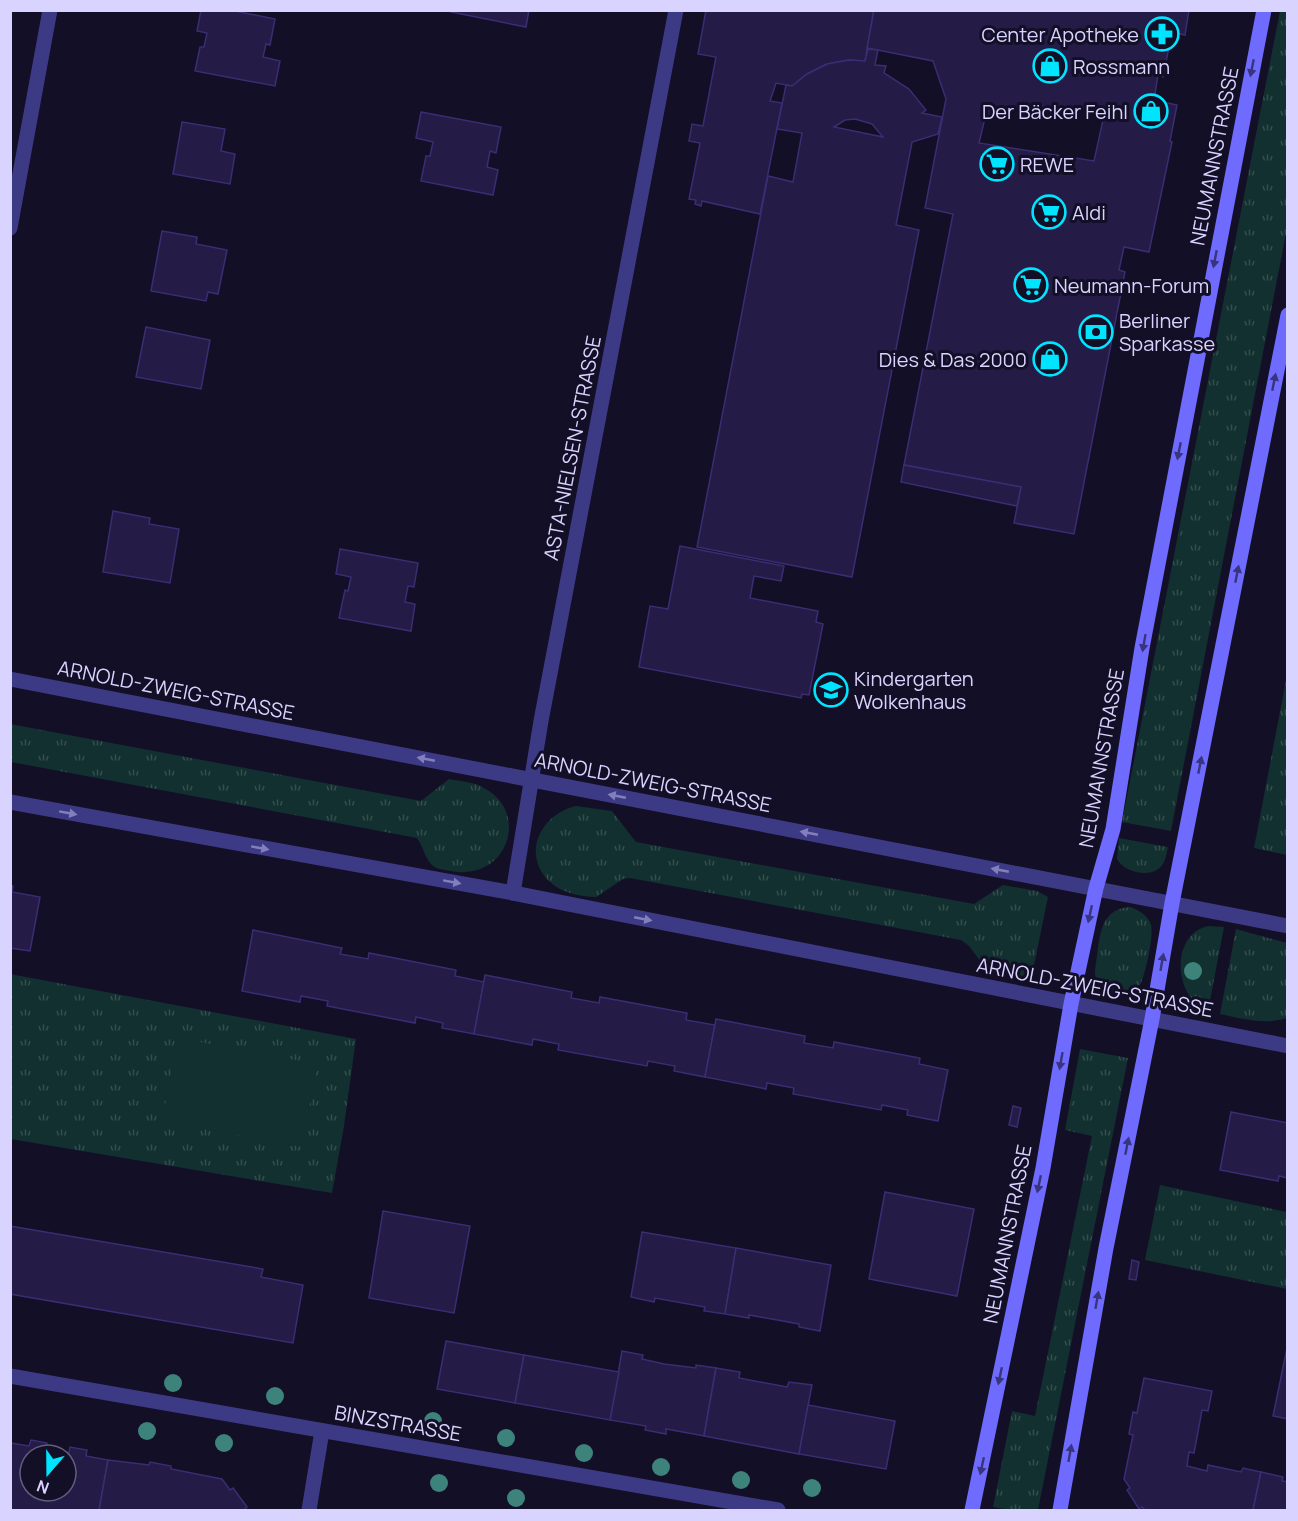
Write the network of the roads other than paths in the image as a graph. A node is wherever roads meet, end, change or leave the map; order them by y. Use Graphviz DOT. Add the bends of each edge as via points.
graph roads {
  1 [pos="50,10"];
  2 [pos="676,10"];
  3 [pos="1264,10"];
  4 [pos="10,228"];
  5 [pos="1287,315"];
  6 [pos="10,679"];
  7 [pos="531,780"];
  8 [pos="10,802"];
  9 [pos="1096,888"];
  10 [pos="513,893"];
  11 [pos="1172,903"];
  12 [pos="1287,926"];
  13 [pos="1071,1004"];
  14 [pos="1152,1019"];
  15 [pos="1287,1046"];
  16 [pos="10,1376"];
  17 [pos="322,1431"];
  18 [pos="309,1510"];
  19 [pos="778,1510"];
  20 [pos="972,1510"];
  21 [pos="1060,1510"];
  1 -- 4 [label="street"];
  2 -- 7 [label="street, ASTA-NIELSEN-STRASSE"];
  3 -- 9 [label="street, NEUMANNSTRASSE, one-way" via="1142,648 1113,829"];
  11 -- 5 [label="street, one-way"];
  7 -- 6 [label="street, ARNOLD-ZWEIG-STRASSE, one-way"];
  9 -- 7 [label="street, ARNOLD-ZWEIG-STRASSE, one-way"];
  7 -- 10 [label="street, ASTA-NIELSEN-STRASSE"];
  8 -- 10 [label="street, ARNOLD-ZWEIG-STRASSE, one-way"];
  9 -- 11 [label="street, ARNOLD-ZWEIG-STRASSE"];
  9 -- 13 [label="street, NEUMANNSTRASSE, one-way"];
  10 -- 13 [label="street, ARNOLD-ZWEIG-STRASSE, one-way"];
  11 -- 12 [label="street, ARNOLD-ZWEIG-STRASSE"];
  14 -- 11 [label="street, one-way"];
  13 -- 14 [label="street, ARNOLD-ZWEIG-STRASSE"];
  13 -- 20 [label="street, NEUMANNSTRASSE, one-way" via="1043,1168"];
  14 -- 15 [label="street, ARNOLD-ZWEIG-STRASSE"];
  21 -- 14 [label="street, one-way" via="1106,1248"];
  16 -- 17 [label="street, BINZSTRASSE"];
  17 -- 18 [label="street"];
  17 -- 19 [label="street, BINZSTRASSE"];
}
